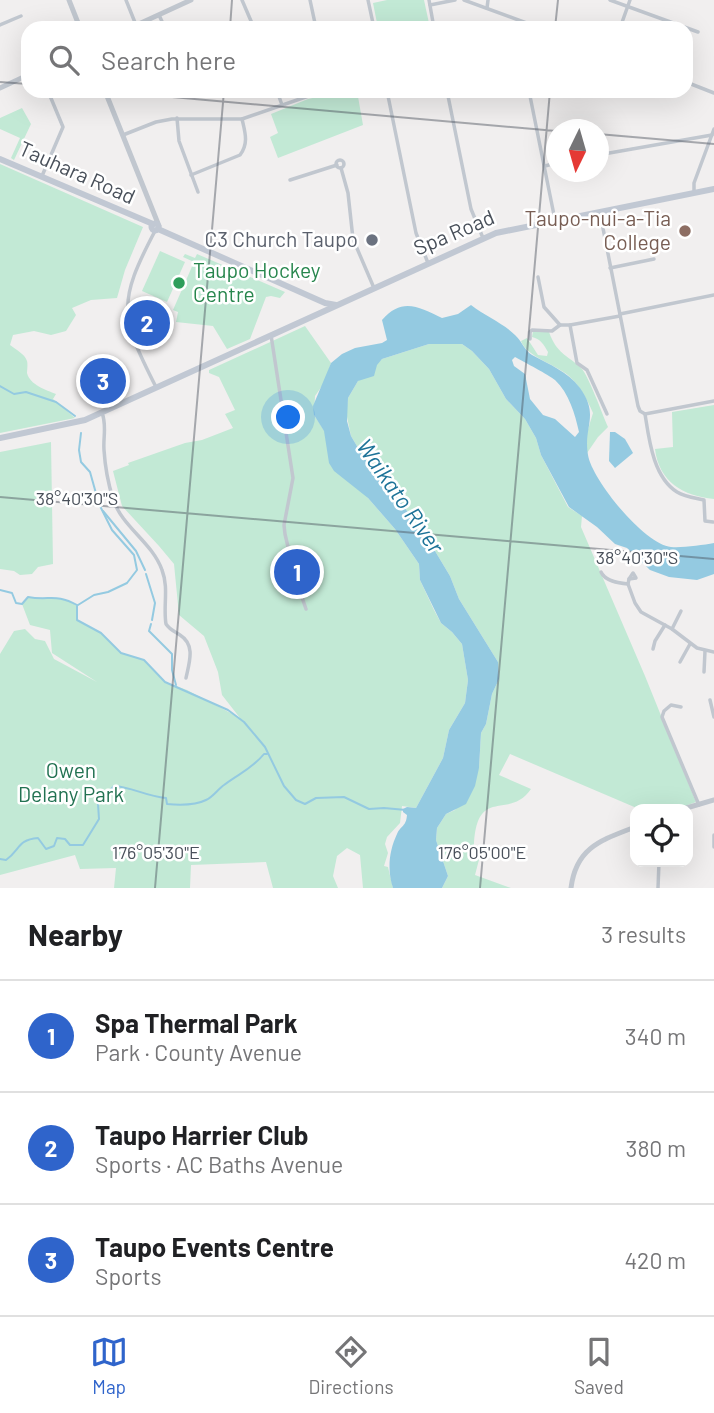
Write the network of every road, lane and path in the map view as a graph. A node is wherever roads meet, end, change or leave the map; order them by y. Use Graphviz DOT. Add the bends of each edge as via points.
graph roads {
  1 [pos="69,0"];
  2 [pos="126,0"];
  3 [pos="242,0"];
  4 [pos="310,0"];
  5 [pos="368,0"];
  6 [pos="455,0"];
  7 [pos="464,0"];
  8 [pos="488,0"];
  9 [pos="610,0"];
  10 [pos="630,0"];
  11 [pos="187,1"];
  12 [pos="429,3"];
  13 [pos="628,6"];
  14 [pos="487,8"];
  15 [pos="159,15"];
  16 [pos="21,16"];
  17 [pos="77,21"];
  18 [pos="131,21"];
  19 [pos="146,21"];
  20 [pos="162,21"];
  21 [pos="251,21"];
  22 [pos="314,21"];
  23 [pos="372,21"];
  24 [pos="433,21"];
  25 [pos="514,21"];
  26 [pos="623,21"];
  27 [pos="668,21"];
  28 [pos="0,25"];
  29 [pos="693,30"];
  30 [pos="698,32"];
  31 [pos="21,78"];
  32 [pos="693,85"];
  33 [pos="0,88"];
  34 [pos="714,93"];
  35 [pos="51,98"];
  36 [pos="108,98"];
  37 [pos="280,98"];
  38 [pos="301,98"];
  39 [pos="388,98"];
  40 [pos="448,98"];
  41 [pos="530,98"];
  42 [pos="282,104"];
  43 [pos="177,118"];
  44 [pos="242,119"];
  45 [pos="713,132"];
  46 [pos="122,135"];
  47 [pos="609,153"];
  48 [pos="0,159"];
  49 [pos="544,166"];
  50 [pos="191,175"];
  51 [pos="42,177"];
  52 [pos="290,180"];
  53 [pos="714,189"];
  54 [pos="198,192"];
  55 [pos="694,192"];
  56 [pos="599,211"];
  57 [pos="555,220"];
  58 [pos="155,227"];
  59 [pos="484,238"];
  60 [pos="654,259"];
  61 [pos="428,263"];
  62 [pos="610,268"];
  63 [pos="538,277"];
  64 [pos="374,288"];
  65 [pos="714,295"];
  66 [pos="325,303"];
  67 [pos="338,304"];
  68 [pos="317,314"];
  69 [pos="620,315"];
  70 [pos="561,325"];
  71 [pos="569,325"];
  72 [pos="271,335"];
  73 [pos="530,339"];
  74 [pos="156,387"];
  75 [pos="714,401"];
  76 [pos="102,412"];
  77 [pos="607,414"];
  78 [pos="645,414"];
  79 [pos="0,438"];
  80 [pos="713,522"];
  81 [pos="601,572"];
  82 [pos="306,609"];
  83 [pos="681,611"];
  84 [pos="665,625"];
  85 [pos="672,629"];
  86 [pos="690,644"];
  87 [pos="653,649"];
  88 [pos="705,651"];
  89 [pos="714,652"];
  90 [pos="680,663"];
  91 [pos="704,672"];
  92 [pos="186,678"];
  93 [pos="710,700"];
  94 [pos="681,707"];
  95 [pos="714,717"];
  96 [pos="714,800"];
  97 [pos="699,805"];
  98 [pos="693,806"];
  99 [pos="630,829"];
  100 [pos="714,835"];
  101 [pos="714,847"];
  102 [pos="659,867"];
  103 [pos="571,888"];
  104 [pos="658,888"];
  1 -- 17 [label="street"];
  2 -- 18 [label="street"];
  3 -- 21 [label="street"];
  4 -- 22 [label="street"];
  5 -- 23 [label="street"];
  6 -- 12 [label="street"];
  7 -- 14 [label="street"];
  8 -- 14 [label="street"];
  9 -- 13 [label="street"];
  10 -- 13 [label="street"];
  11 -- 15 [label="street"];
  12 -- 24 [label="street"];
  13 -- 26 [label="street"];
  13 -- 27 [label="street"];
  14 -- 25 [label="street"];
  15 -- 19 [label="street"];
  15 -- 20 [label="street"];
  16 -- 28 [label="street"];
  29 -- 30 [label="street"];
  31 -- 33 [label="street"];
  32 -- 34 [label="street"];
  35 -- 51 [label="street" via="63,127"];
  36 -- 46 [label="street"];
  37 -- 42 [label="street"];
  38 -- 42 [label="street"];
  39 -- 61 [label="street" via="416,233"];
  40 -- 59 [label="street" via="471,209"];
  41 -- 49 [label="street"];
  42 -- 44 [label="street"];
  43 -- 44 [label="street"];
  43 -- 46 [label="street"];
  43 -- 50 [label="street" via="179,141"];
  44 -- 50 [label="street" via="246,141 240,155"];
  45 -- 47 [label="street"];
  45 -- 55 [label="street"];
  46 -- 58 [label="street"];
  48 -- 51 [label="main road, Tauhara Road"];
  49 -- 57 [label="street"];
  50 -- 54 [label="street"];
  51 -- 58 [label="main road, Tauhara Road"];
  52 -- 64 [label="street" via="339,167 348,193 352,239"];
  53 -- 55 [label="main road, Spa Road"];
  55 -- 56 [label="main road, Spa Road"];
  56 -- 57 [label="main road, Spa Road"];
  56 -- 62 [label="street"];
  57 -- 59 [label="main road, Spa Road"];
  58 -- 66 [label="main road, Tauhara Road"];
  58 -- 74 [label="street" via="132,282 128,317 132,338"];
  59 -- 61 [label="main road, Spa Road"];
  60 -- 62 [label="street"];
  61 -- 64 [label="main road, Spa Road"];
  62 -- 69 [label="street"];
  63 -- 70 [label="street" via="544,307"];
  64 -- 67 [label="main road, Spa Road"];
  65 -- 69 [label="street"];
  66 -- 67 [label="main road, Spa Road"];
  66 -- 68 [label="main road, Spa Road"];
  67 -- 68 [label="main road, Spa Road"];
  68 -- 72 [label="main road, Spa Road"];
  69 -- 71 [label="street"];
  69 -- 78 [label="street" via="638,406"];
  70 -- 71 [label="street"];
  70 -- 73 [label="street" via="555,330 532,330"];
  71 -- 77 [label="street" via="577,363 587,370"];
  72 -- 74 [label="main road, Spa Road"];
  72 -- 82 [label="street" via="293,478 285,534"];
  74 -- 76 [label="main road, Spa Road"];
  75 -- 78 [label="street"];
  76 -- 79 [label="main road, Spa Road" via="75,423"];
  76 -- 92 [label="street" via="114,503 163,571 166,624 185,638 190,648"];
  78 -- 80 [label="street" via="651,449 665,480 678,492 704,500 705,521"];
  81 -- 84 [label="street" via="617,583 628,581 641,612"];
  83 -- 85 [label="street"];
  84 -- 85 [label="street"];
  84 -- 87 [label="street"];
  85 -- 86 [label="street"];
  86 -- 88 [label="street"];
  86 -- 90 [label="street"];
  88 -- 89 [label="street"];
  88 -- 91 [label="street"];
  93 -- 95 [label="street"];
  94 -- 97 [label="street" via="671,705 663,717"];
  96 -- 97 [label="street"];
  97 -- 98 [label="street"];
  99 -- 103 [label="street" via="587,851"];
  100 -- 101 [label="street"];
  102 -- 104 [label="street"];
}
